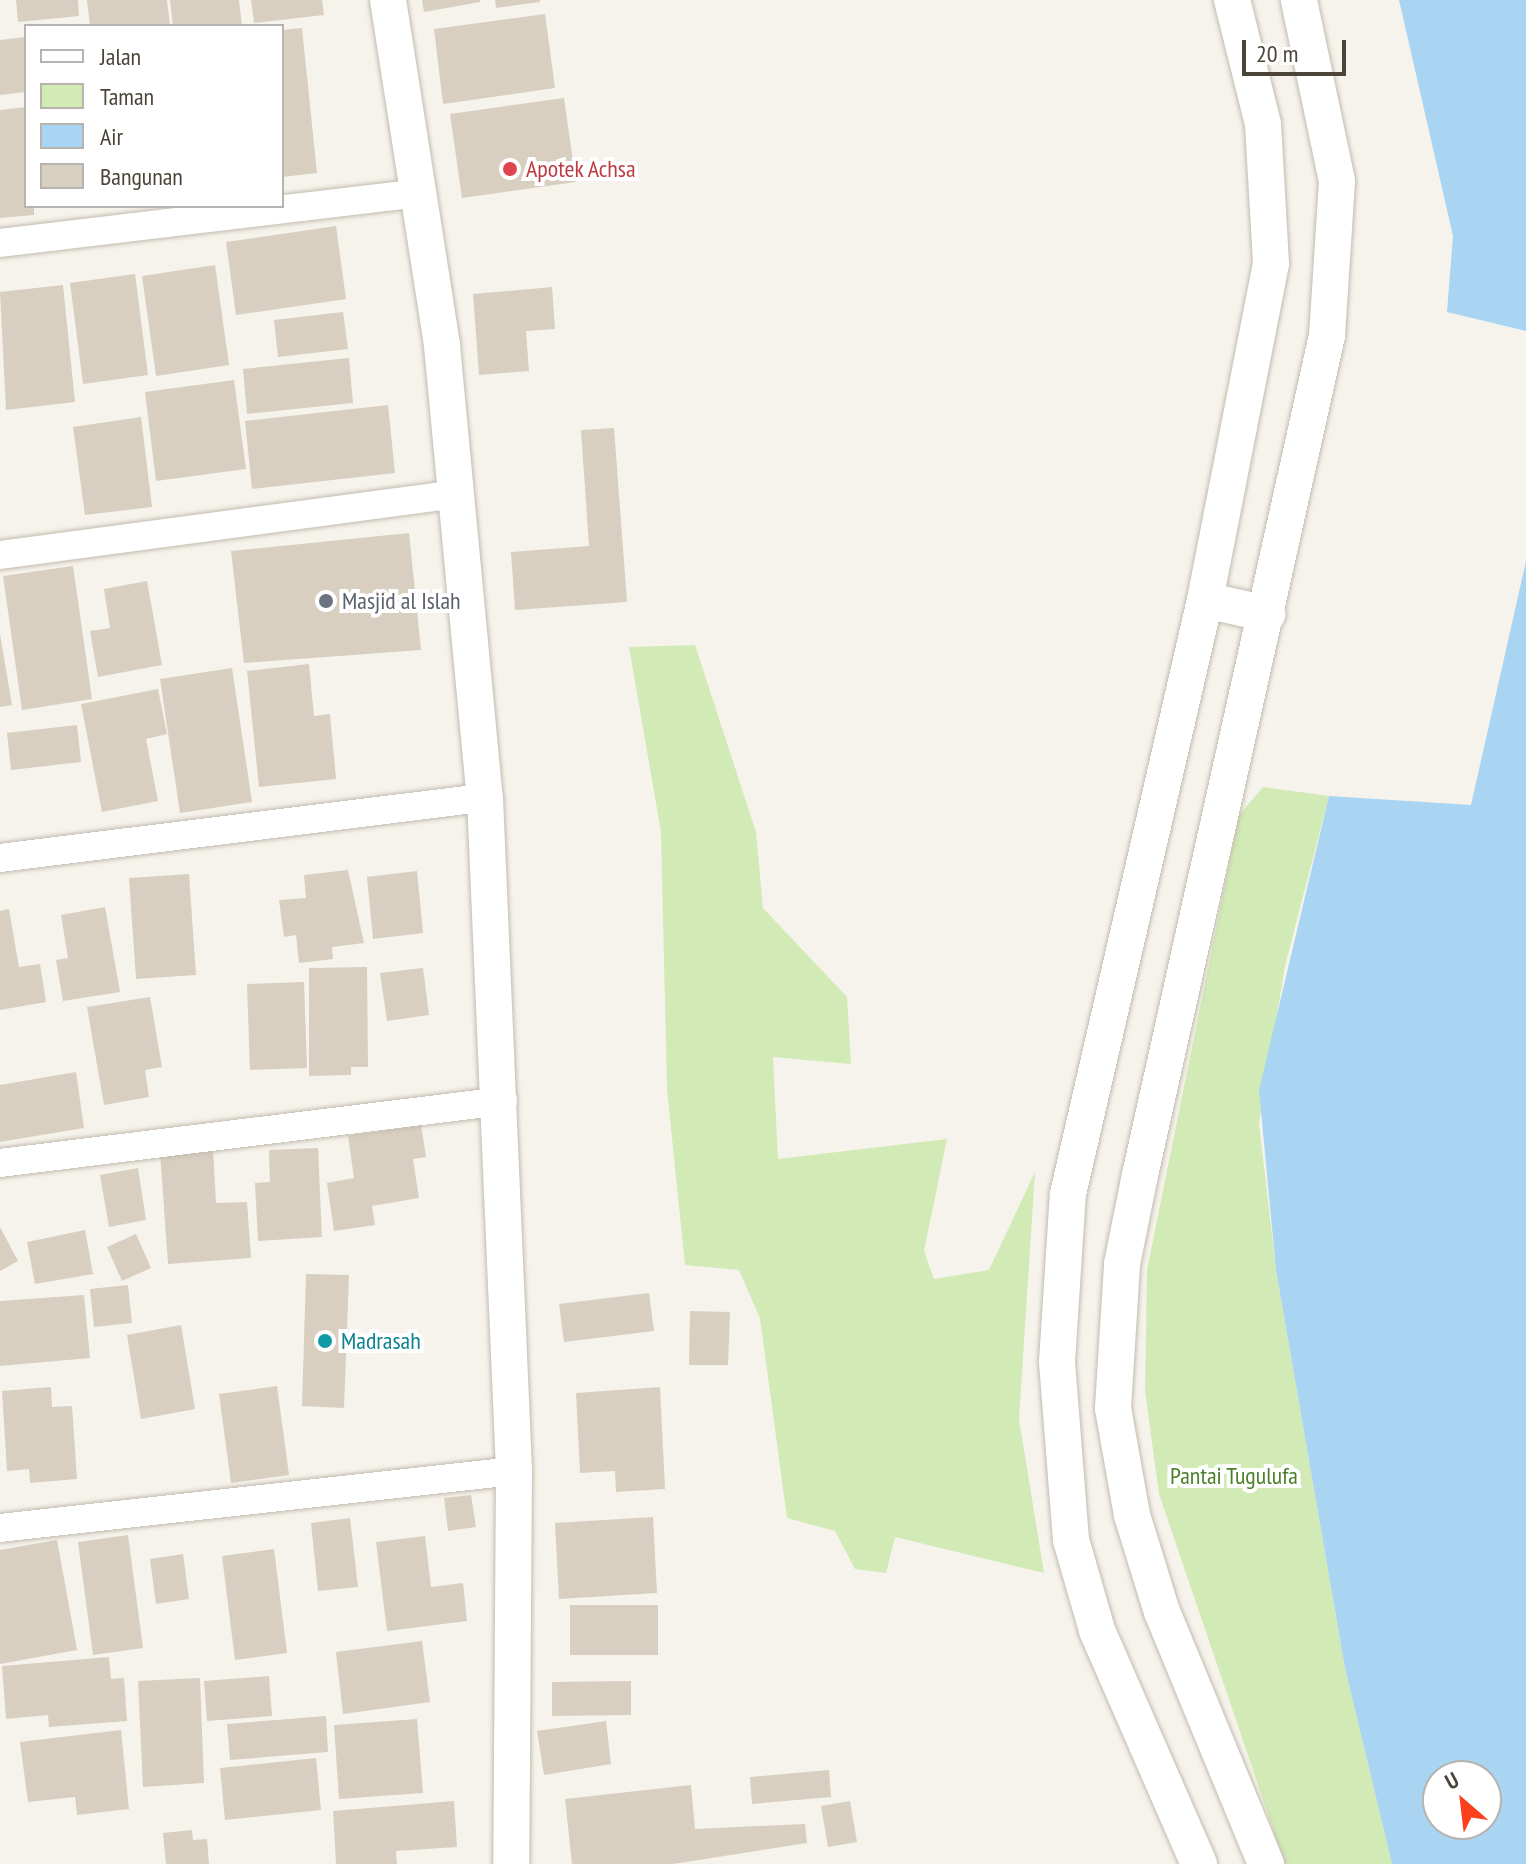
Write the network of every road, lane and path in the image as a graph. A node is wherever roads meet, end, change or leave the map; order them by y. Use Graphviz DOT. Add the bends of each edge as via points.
graph roads {
  1 [pos="388,0"];
  2 [pos="1232,0"];
  3 [pos="1299,0"];
  4 [pos="413,194"];
  5 [pos="0,243"];
  6 [pos="457,494"];
  7 [pos="0,555"];
  8 [pos="1205,600"];
  9 [pos="1267,614"];
  10 [pos="485,798"];
  11 [pos="0,858"];
  12 [pos="503,1101"];
  13 [pos="0,1163"];
  14 [pos="1062,1296"];
  15 [pos="1120,1300"];
  16 [pos="514,1471"];
  17 [pos="0,1528"];
  18 [pos="511,1864"];
  19 [pos="1199,1864"];
  20 [pos="1266,1864"];
  1 -- 4 [label="street"];
  2 -- 8 [label="street" via="1263,124 1271,263"];
  3 -- 9 [label="street" via="1337,181 1335,265 1327,336"];
  4 -- 5 [label="street"];
  4 -- 6 [label="street" via="442,346"];
  6 -- 7 [label="street"];
  6 -- 10 [label="street"];
  8 -- 9 [label="street"];
  8 -- 14 [label="street" via="1068,1194"];
  9 -- 15 [label="street" via="1140,1175"];
  10 -- 11 [label="street"];
  10 -- 12 [label="street"];
  12 -- 13 [label="street"];
  12 -- 16 [label="street"];
  14 -- 15 [label="street"];
  14 -- 19 [label="street" via="1058,1425 1071,1540 1097,1630"];
  15 -- 20 [label="street" via="1113,1408 1132,1515 1162,1612"];
  16 -- 17 [label="street"];
  16 -- 18 [label="street"];
}
